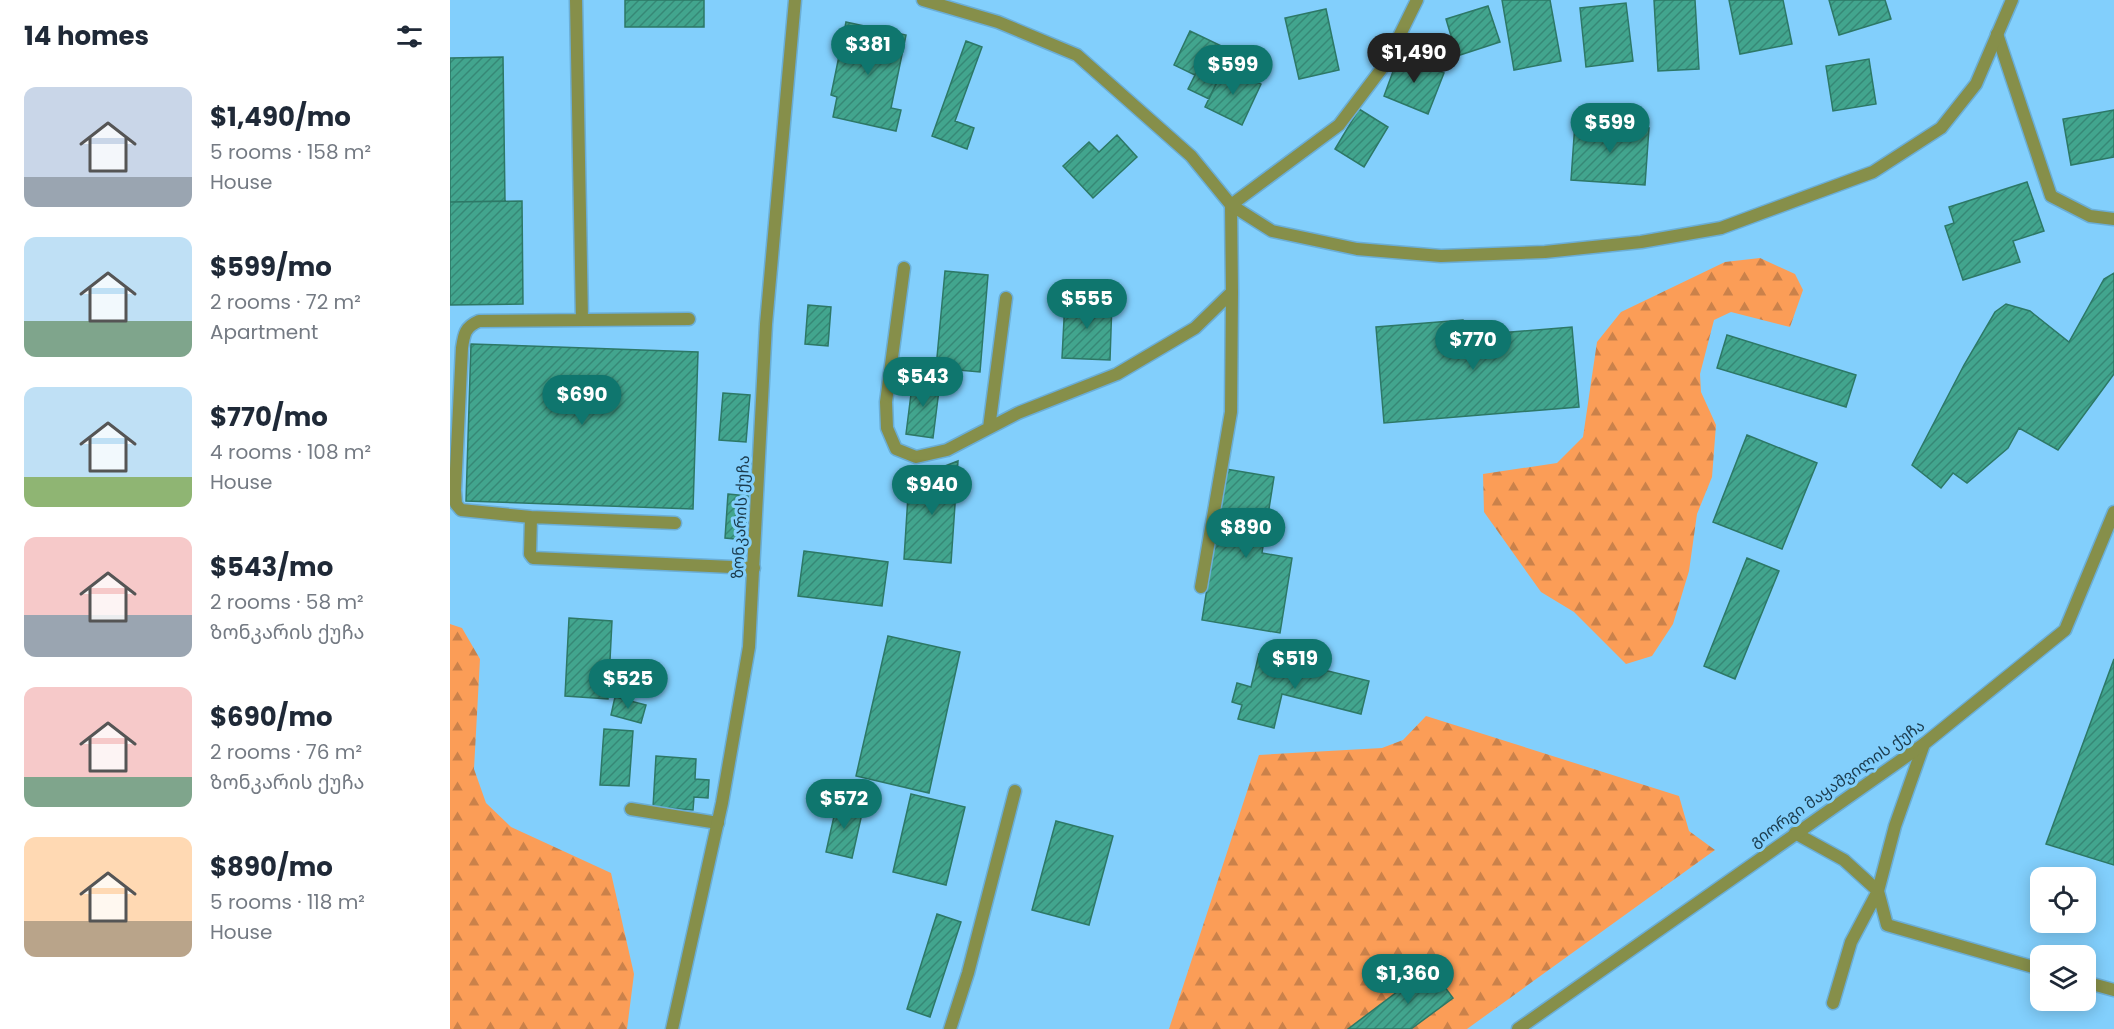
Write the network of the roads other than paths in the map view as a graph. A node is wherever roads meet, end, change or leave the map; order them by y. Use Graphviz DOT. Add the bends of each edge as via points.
graph roads {
  1 [pos="576,0"];
  2 [pos="795,0"];
  3 [pos="923,0"];
  4 [pos="1417,0"];
  5 [pos="2012,0"];
  6 [pos="1997,34"];
  7 [pos="1231,205"];
  8 [pos="2114,219"];
  9 [pos="904,268"];
  10 [pos="1232,292"];
  11 [pos="1006,298"];
  12 [pos="689,318"];
  13 [pos="582,320"];
  14 [pos="989,428"];
  15 [pos="2114,512"];
  16 [pos="531,517"];
  17 [pos="675,523"];
  18 [pos="753,568"];
  19 [pos="1201,587"];
  20 [pos="1924,744"];
  21 [pos="1015,791"];
  22 [pos="631,809"];
  23 [pos="717,823"];
  24 [pos="1795,833"];
  25 [pos="1878,891"];
  26 [pos="2030,966"];
  27 [pos="2096,985"];
  28 [pos="2114,990"];
  29 [pos="1833,1003"];
  30 [pos="672,1029"];
  31 [pos="950,1029"];
  32 [pos="1518,1029"];
  1 -- 13 [label="street"];
  2 -- 18 [label="street, ზონკარის ქუჩა" via="766,324"];
  3 -- 7 [label="street" via="998,22 1077,56 1191,156"];
  4 -- 7 [label="street" via="1386,63 1339,125"];
  5 -- 6 [label="street"];
  6 -- 7 [label="street" via="1976,84 1941,128 1873,172 1721,228 1556,251 1442,255 1357,249 1272,231"];
  6 -- 8 [label="street" via="2051,196 2090,216"];
  7 -- 10 [label="street"];
  9 -- 14 [label="street" via="886,402 887,428 896,449 915,457 947,450"];
  10 -- 14 [label="street" via="1195,328 1117,374"];
  10 -- 19 [label="street" via="1231,412"];
  11 -- 14 [label="street"];
  12 -- 13 [label="street"];
  13 -- 16 [label="street" via="479,321 464,333 456,504 469,513"];
  15 -- 20 [label="street, გიორგი მაყაშვილის ქუჩა" via="2065,630"];
  16 -- 17 [label="street"];
  16 -- 18 [label="street" via="532,558"];
  18 -- 23 [label="street, ზონკარის ქუჩა" via="749,647"];
  20 -- 24 [label="street, გიორგი მაყაშვილის ქუჩა"];
  20 -- 25 [label="street" via="1895,826"];
  21 -- 31 [label="street"];
  22 -- 23 [label="street"];
  23 -- 30 [label="street, ზონკარის ქუჩა"];
  24 -- 25 [label="street" via="1844,860"];
  24 -- 32 [label="street, გიორგი მაყაშვილის ქუჩა"];
  25 -- 26 [label="street" via="1887,925"];
  25 -- 29 [label="street" via="1851,942"];
  27 -- 28 [label="street"];
}
